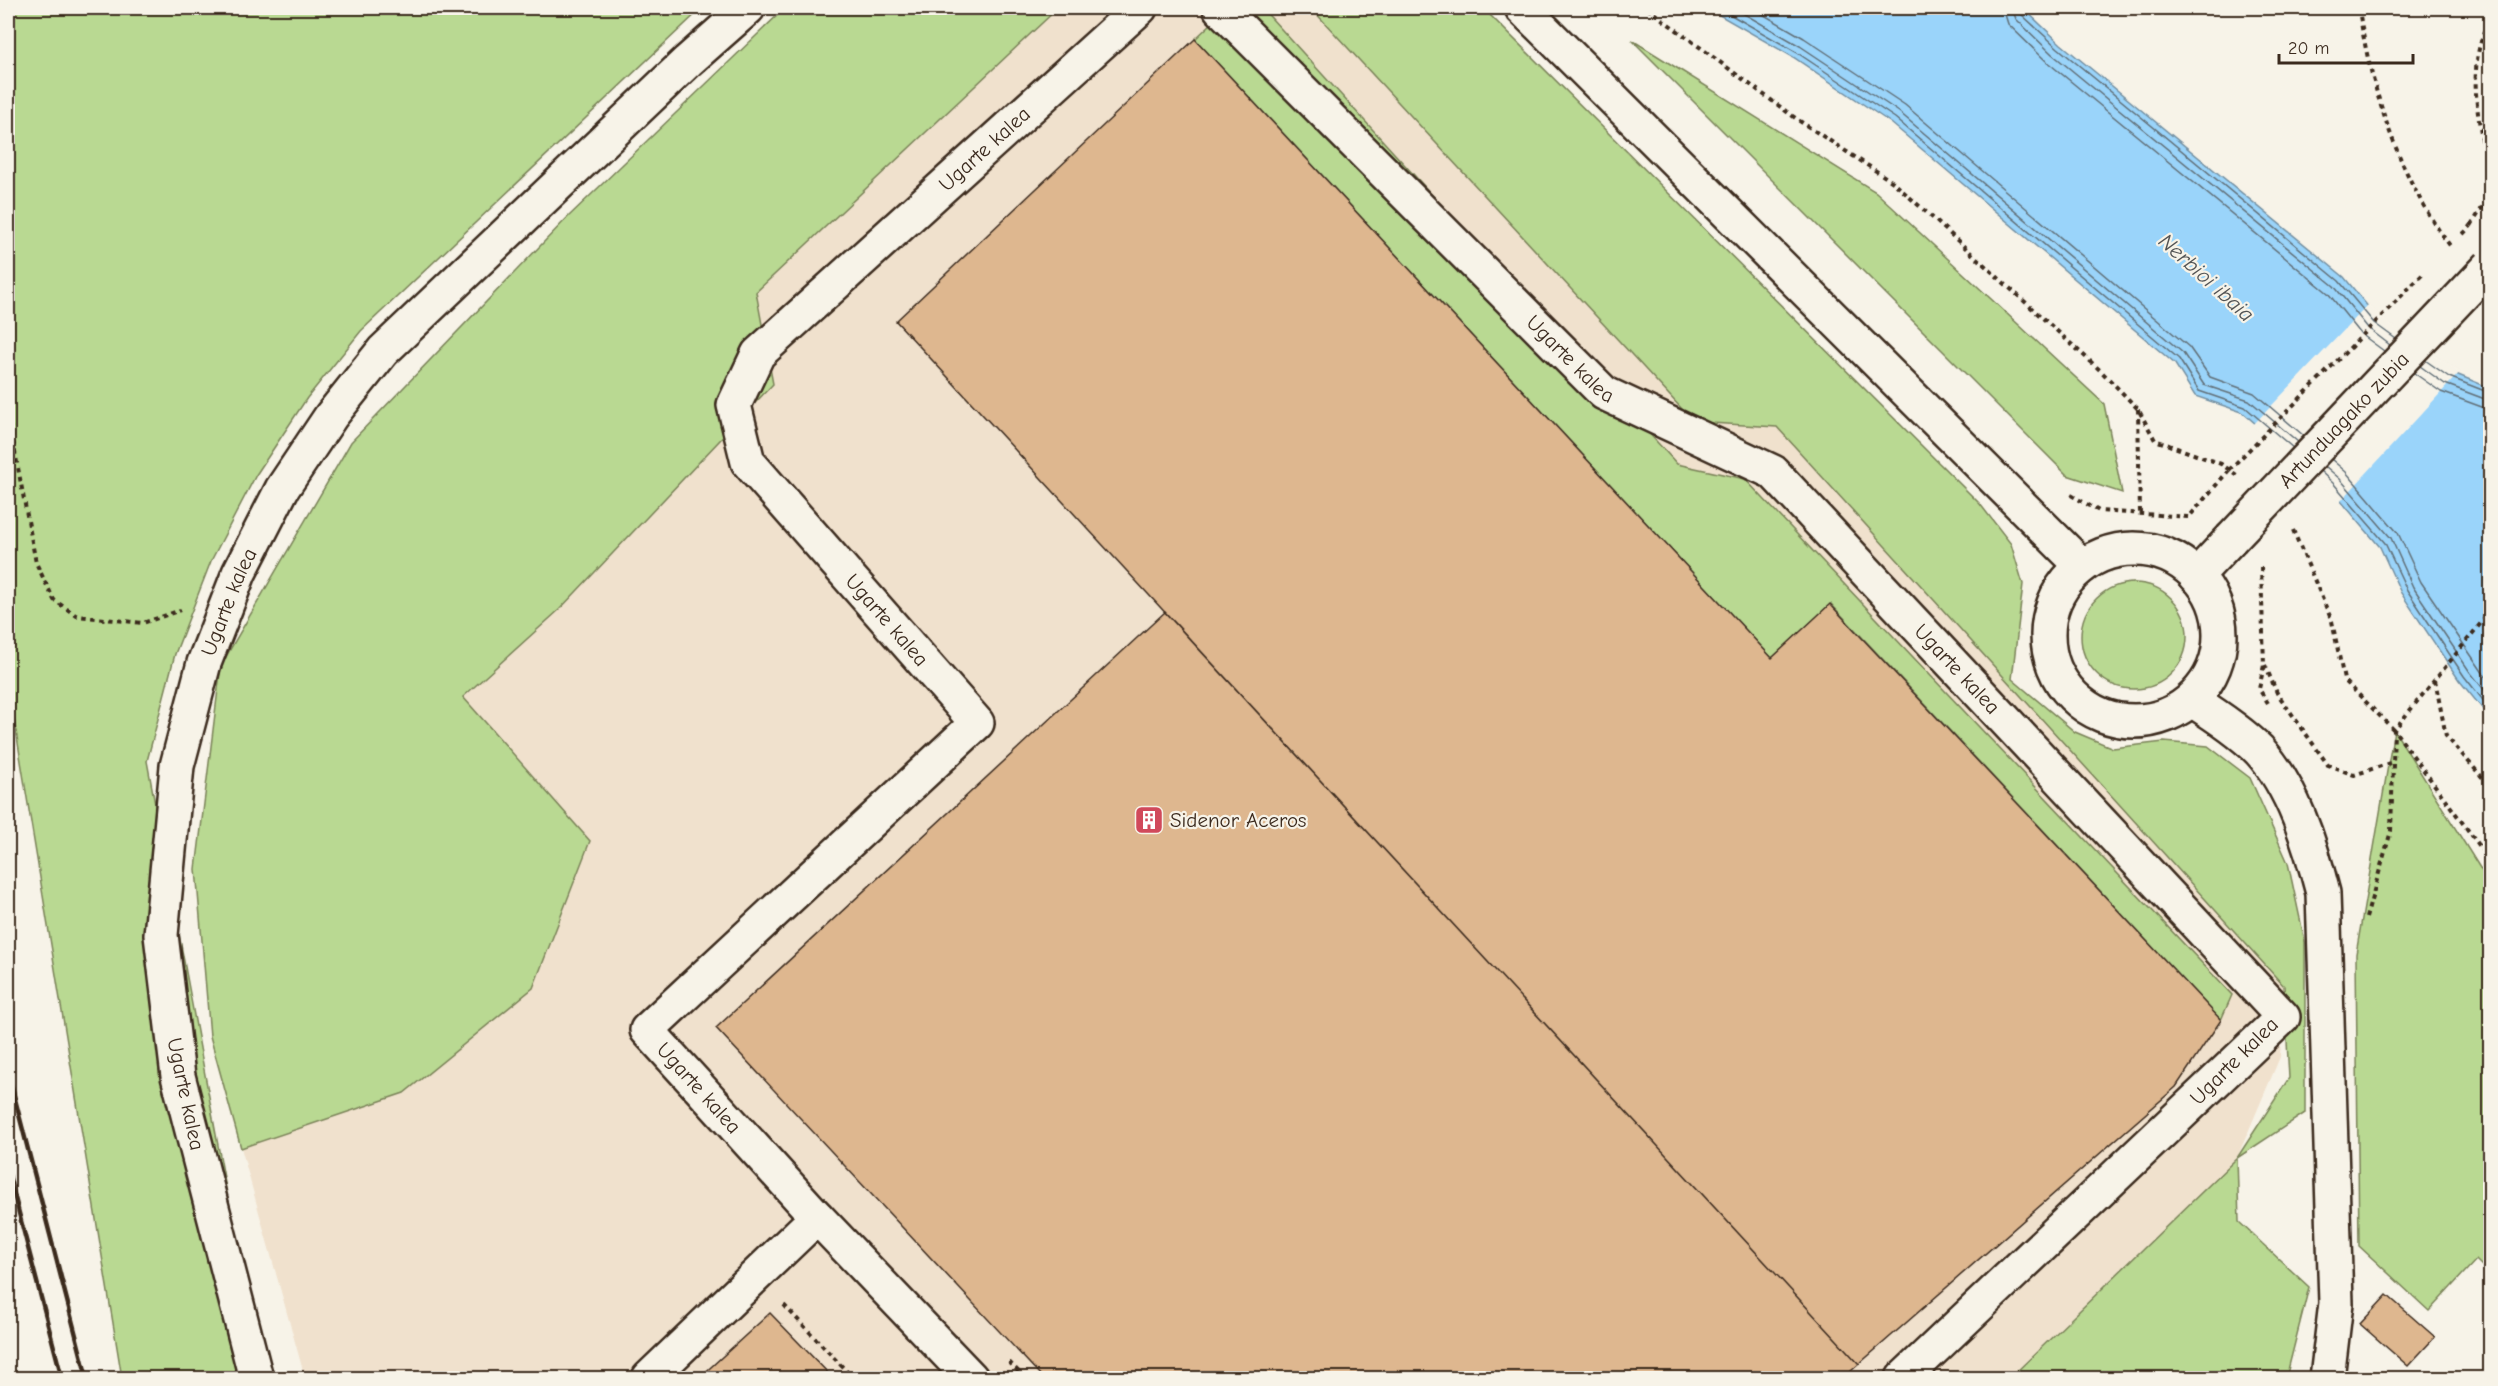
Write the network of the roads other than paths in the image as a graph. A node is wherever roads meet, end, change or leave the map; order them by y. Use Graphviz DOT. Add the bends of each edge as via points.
graph roads {
  1 [pos="747,8"];
  2 [pos="1140,8"];
  3 [pos="1220,8"];
  4 [pos="1522,8"];
  5 [pos="2490,266"];
  6 [pos="2082,566"];
  7 [pos="2196,576"];
  8 [pos="2192,700"];
  9 [pos="817,1217"];
  10 [pos="256,1378"];
  11 [pos="649,1378"];
  12 [pos="971,1378"];
  13 [pos="1903,1378"];
  14 [pos="2327,1378"];
  1 -- 10 [label="street, Ugarte kalea" via="383,351 331,416 282,489 239,573 204,663 177,766 161,935 178,1076"];
  2 -- 9 [label="street, Ugarte kalea" via="758,354 734,405 748,462 978,723 646,1030"];
  3 -- 13 [label="street, Ugarte kalea" via="1604,393 1773,472 2283,1017"];
  4 -- 6 [label="street"];
  5 -- 7 [label="street, Artunduagako zubia, bridge"];
  6 -- 7 [label="street" via="2110,553 2141,549 2180,562"];
  6 -- 8 [label="street" via="2056,597 2047,636 2053,664 2067,690 2099,714 2138,722 2158,719"];
  7 -- 8 [label="street" via="2210,594 2221,638 2217,661"];
  8 -- 14 [label="street" via="2259,751 2298,814 2323,893 2336,1303"];
  9 -- 11 [label="street"];
  9 -- 12 [label="street, Ugarte kalea"];
}
